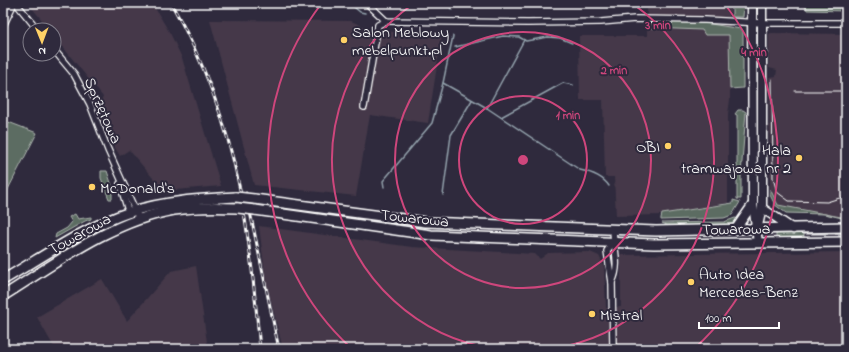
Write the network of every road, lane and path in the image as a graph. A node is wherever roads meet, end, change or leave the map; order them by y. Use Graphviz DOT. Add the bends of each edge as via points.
graph roads {
  1 [pos="15,3"];
  2 [pos="367,3"];
  3 [pos="752,3"];
  4 [pos="762,3"];
  5 [pos="386,21"];
  6 [pos="31,22"];
  7 [pos="752,23"];
  8 [pos="762,23"];
  9 [pos="846,23"];
  10 [pos="3,26"];
  11 [pos="62,60"];
  12 [pos="364,107"];
  13 [pos="753,204"];
  14 [pos="762,208"];
  15 [pos="132,211"];
  16 [pos="346,212"];
  17 [pos="136,221"];
  18 [pos="341,223"];
  19 [pos="846,227"];
  20 [pos="613,229"];
  21 [pos="793,229"];
  22 [pos="735,230"];
  23 [pos="757,230"];
  24 [pos="592,242"];
  25 [pos="613,242"];
  26 [pos="846,242"];
  27 [pos="632,243"];
  28 [pos="758,243"];
  29 [pos="616,252"];
  30 [pos="607,253"];
  31 [pos="3,280"];
  32 [pos="612,282"];
  33 [pos="3,296"];
  34 [pos="613,349"];
  1 -- 6 [label="street"];
  1 -- 10 [label="street"];
  2 -- 5 [label="street"];
  3 -- 7 [label="main road"];
  4 -- 8 [label="main road"];
  5 -- 7 [label="street" via="543,23 635,19"];
  5 -- 12 [label="street" via="378,25"];
  7 -- 8 [label="street"];
  7 -- 13 [label="main road"];
  8 -- 9 [label="street"];
  8 -- 14 [label="main road"];
  11 -- 15 [label="street, Sprzętowa" via="74,74 90,104"];
  13 -- 22 [label="main road"];
  13 -- 23 [label="main road"];
  14 -- 21 [label="main road"];
  14 -- 23 [label="main road"];
  15 -- 16 [label="main road, Towarowa, bridge" via="183,201 236,197"];
  15 -- 17 [label="street, Sprzętowa"];
  15 -- 31 [label="main road, Towarowa" via="71,240"];
  16 -- 18 [label="main road" via="339,216"];
  16 -- 20 [label="main road, Towarowa" via="411,221"];
  17 -- 18 [label="main road, Towarowa, bridge" via="173,210 238,208"];
  17 -- 33 [label="main road, Towarowa" via="79,249"];
  18 -- 24 [label="main road, Towarowa" via="431,235"];
  19 -- 21 [label="main road, Towarowa"];
  20 -- 22 [label="main road, Towarowa"];
  20 -- 25 [label="street"];
  21 -- 23 [label="main road, Towarowa"];
  22 -- 23 [label="main road, Towarowa"];
  23 -- 28 [label="main road"];
  24 -- 25 [label="main road, Towarowa"];
  24 -- 30 [label="street"];
  25 -- 27 [label="main road, Towarowa"];
  25 -- 29 [label="street"];
  25 -- 30 [label="street"];
  26 -- 28 [label="main road, Towarowa"];
  27 -- 28 [label="main road, Towarowa"];
  27 -- 29 [label="street"];
  29 -- 32 [label="street"];
  30 -- 32 [label="street"];
  32 -- 34 [label="street"];
}
